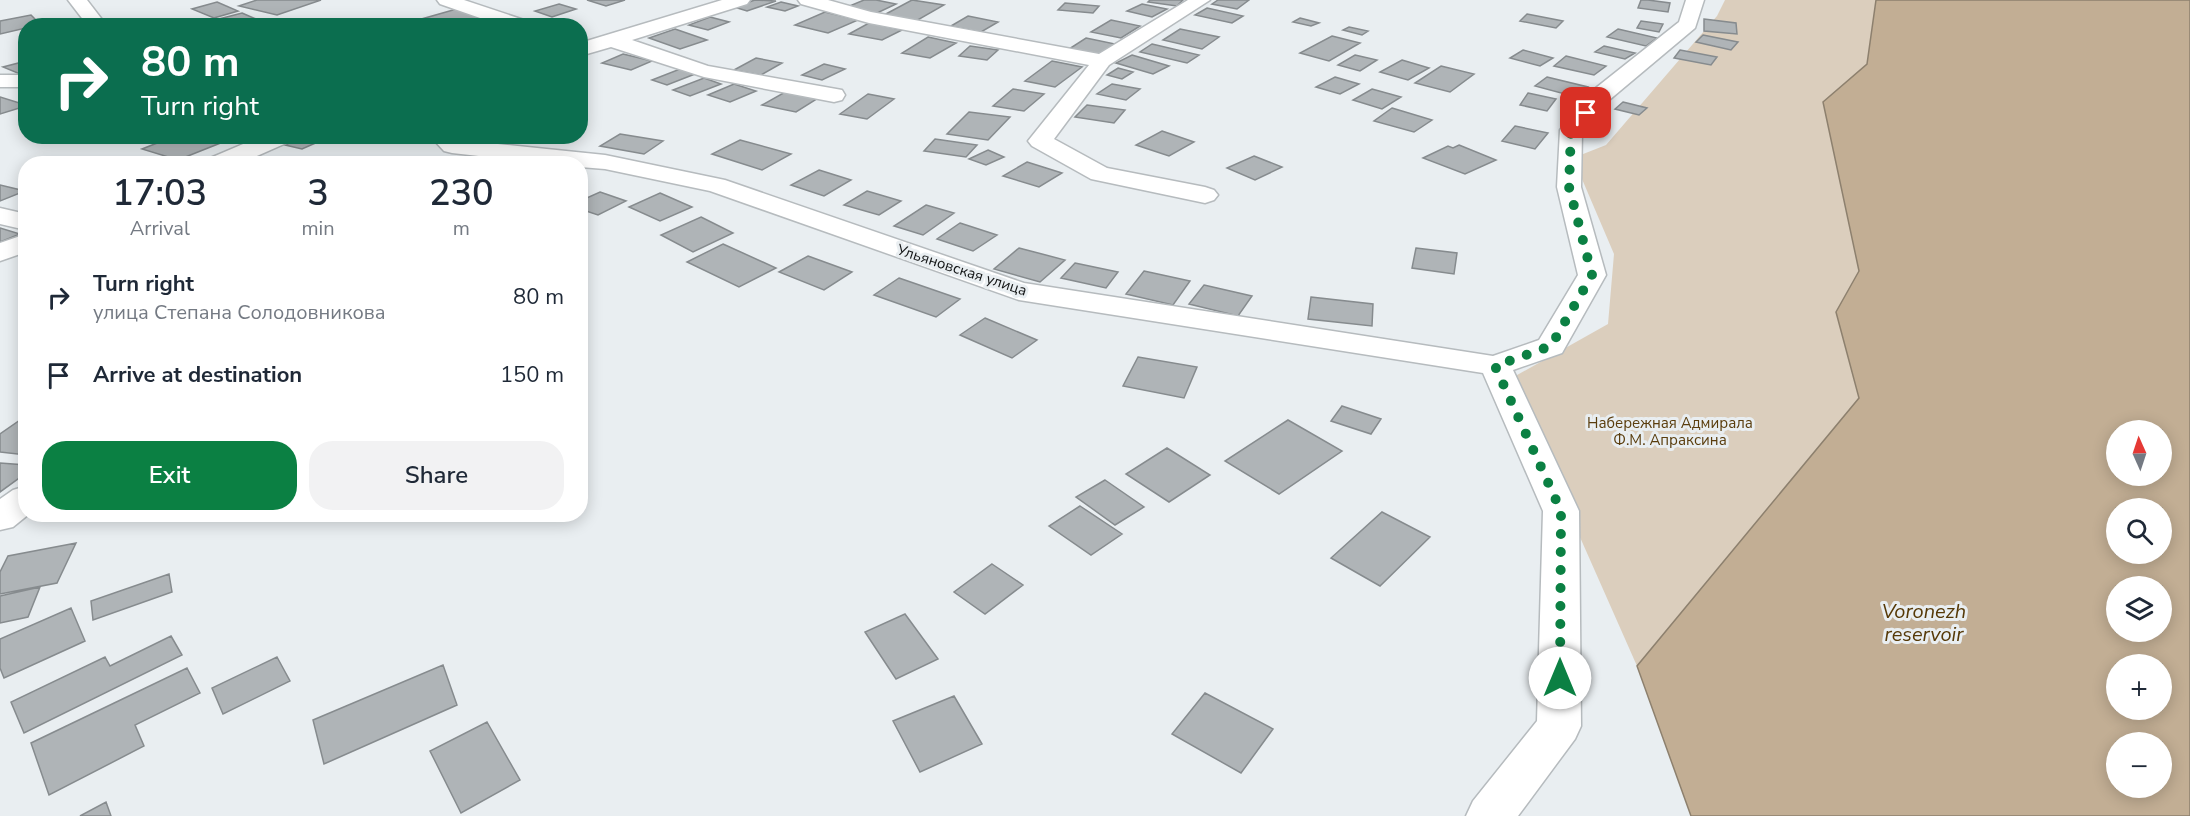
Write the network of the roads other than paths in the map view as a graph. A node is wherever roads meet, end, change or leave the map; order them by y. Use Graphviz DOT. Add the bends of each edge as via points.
graph roads {
  1 [pos="77,0"];
  2 [pos="446,0"];
  3 [pos="741,0"];
  4 [pos="807,0"];
  5 [pos="1201,0"];
  6 [pos="1695,0"];
  7 [pos="92,18"];
  8 [pos="499,18"];
  9 [pos="611,40"];
  10 [pos="588,46"];
  11 [pos="1102,61"];
  12 [pos="0,81"];
  13 [pos="18,81"];
  14 [pos="834,95"];
  15 [pos="264,144"];
  16 [pos="444,149"];
  17 [pos="236,156"];
  18 [pos="531,156"];
  19 [pos="588,161"];
  20 [pos="1205,195"];
  21 [pos="0,216"];
  22 [pos="18,220"];
  23 [pos="18,245"];
  24 [pos="0,253"];
  25 [pos="1495,366"];
  26 [pos="18,504"];
  27 [pos="0,518"];
  28 [pos="1490,816"];
  1 -- 7 [label="street"];
  2 -- 8 [label="street"];
  3 -- 9 [label="street"];
  4 -- 11 [label="street" via="869,17"];
  5 -- 11 [label="street"];
  6 -- 25 [label="street" via="1688,24 1600,96 1571,130 1569,187 1592,275 1551,346"];
  9 -- 10 [label="street"];
  9 -- 14 [label="street" via="704,71"];
  11 -- 20 [label="street" via="1040,141 1100,174"];
  12 -- 13 [label="street"];
  15 -- 17 [label="street"];
  16 -- 18 [label="street, Ульяновская улица"];
  19 -- 25 [label="street, Ульяновская улица" via="716,185 1019,291"];
  21 -- 22 [label="street"];
  23 -- 24 [label="street"];
  25 -- 28 [label="street" via="1561,511 1559,726"];
  26 -- 27 [label="street"];
}
